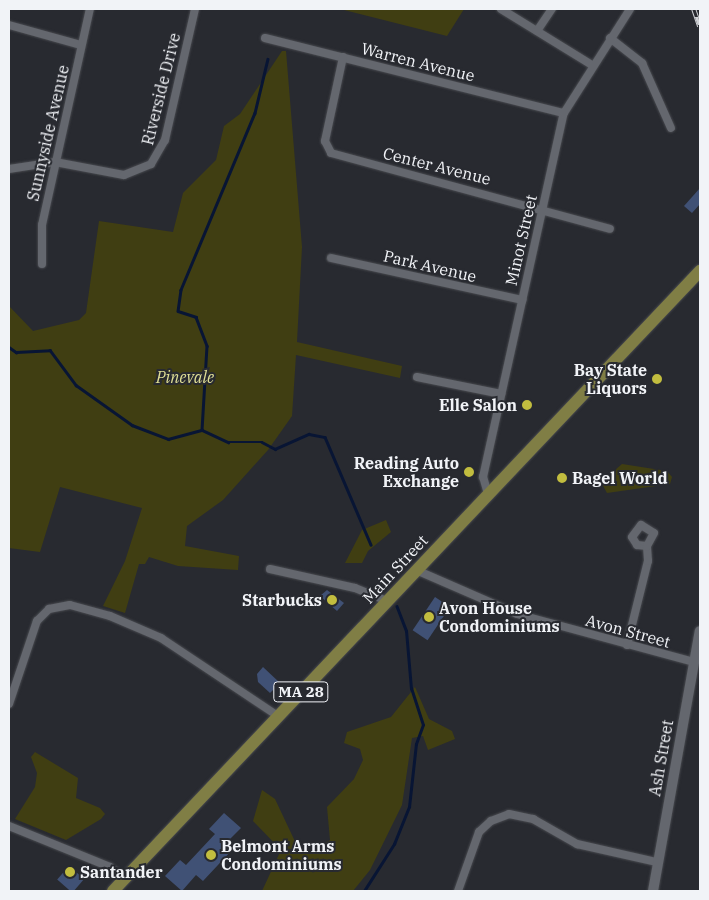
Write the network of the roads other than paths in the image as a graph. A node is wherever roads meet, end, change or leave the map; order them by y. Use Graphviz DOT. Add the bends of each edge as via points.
graph roads {
  1 [pos="90,9"];
  2 [pos="195,9"];
  3 [pos="501,9"];
  4 [pos="552,9"];
  5 [pos="630,9"];
  6 [pos="9,26"];
  7 [pos="537,31"];
  8 [pos="265,38"];
  9 [pos="610,38"];
  10 [pos="81,46"];
  11 [pos="343,57"];
  12 [pos="592,66"];
  13 [pos="564,113"];
  14 [pos="671,128"];
  15 [pos="55,162"];
  16 [pos="9,169"];
  17 [pos="543,207"];
  18 [pos="610,229"];
  19 [pos="331,258"];
  20 [pos="42,264"];
  21 [pos="700,270"];
  22 [pos="522,300"];
  23 [pos="417,377"];
  24 [pos="501,394"];
  25 [pos="488,494"];
  26 [pos="647,546"];
  27 [pos="270,569"];
  28 [pos="416,570"];
  29 [pos="387,601"];
  30 [pos="700,631"];
  31 [pos="627,645"];
  32 [pos="694,662"];
  33 [pos="9,704"];
  34 [pos="278,716"];
  35 [pos="9,826"];
  36 [pos="657,862"];
  37 [pos="126,878"];
  38 [pos="114,891"];
  39 [pos="458,891"];
  40 [pos="652,891"];
  1 -- 10 [label="street, Sunnyside Avenue"];
  2 -- 15 [label="street, Riverside Drive" via="165,140 155,160 124,175"];
  3 -- 7 [label="street"];
  4 -- 7 [label="street"];
  5 -- 9 [label="street, Minot Street"];
  6 -- 10 [label="street"];
  7 -- 12 [label="street"];
  8 -- 11 [label="street, Warren Avenue"];
  9 -- 12 [label="street, Minot Street"];
  9 -- 14 [label="street" via="642,63"];
  10 -- 15 [label="street, Sunnyside Avenue"];
  11 -- 13 [label="street, Warren Avenue"];
  11 -- 17 [label="street, Center Avenue" via="327,149"];
  12 -- 13 [label="street, Minot Street"];
  13 -- 17 [label="street, Minot Street"];
  15 -- 16 [label="street, Riverside Drive"];
  15 -- 20 [label="street, Sunnyside Avenue" via="42,225"];
  17 -- 18 [label="street, Center Avenue"];
  17 -- 22 [label="street, Minot Street"];
  19 -- 22 [label="street, Park Avenue"];
  21 -- 25 [label="main road, Main Street / MA 28"];
  22 -- 24 [label="street, Minot Street"];
  23 -- 24 [label="street"];
  24 -- 25 [label="street, Minot Street" via="483,477"];
  25 -- 28 [label="main road, Main Street / MA 28"];
  26 -- 31 [label="street" via="646,576"];
  27 -- 29 [label="street" via="346,586"];
  28 -- 29 [label="main road, Main Street / MA 28"];
  28 -- 31 [label="street, Avon Street" via="517,614"];
  29 -- 34 [label="main road, Main Street / MA 28"];
  30 -- 32 [label="street, Ash Street"];
  31 -- 32 [label="street, Avon Street"];
  32 -- 36 [label="street, Ash Street"];
  33 -- 34 [label="street" via="37,621 49,609 70,606 110,616 161,638"];
  34 -- 37 [label="main road, Main Street / MA 28"];
  35 -- 37 [label="street" via="110,867"];
  36 -- 39 [label="street" via="577,844 533,819 509,814 491,821 479,832"];
  36 -- 40 [label="street, Ash Street"];
  37 -- 38 [label="main road, Main Street / MA 28"];
}
